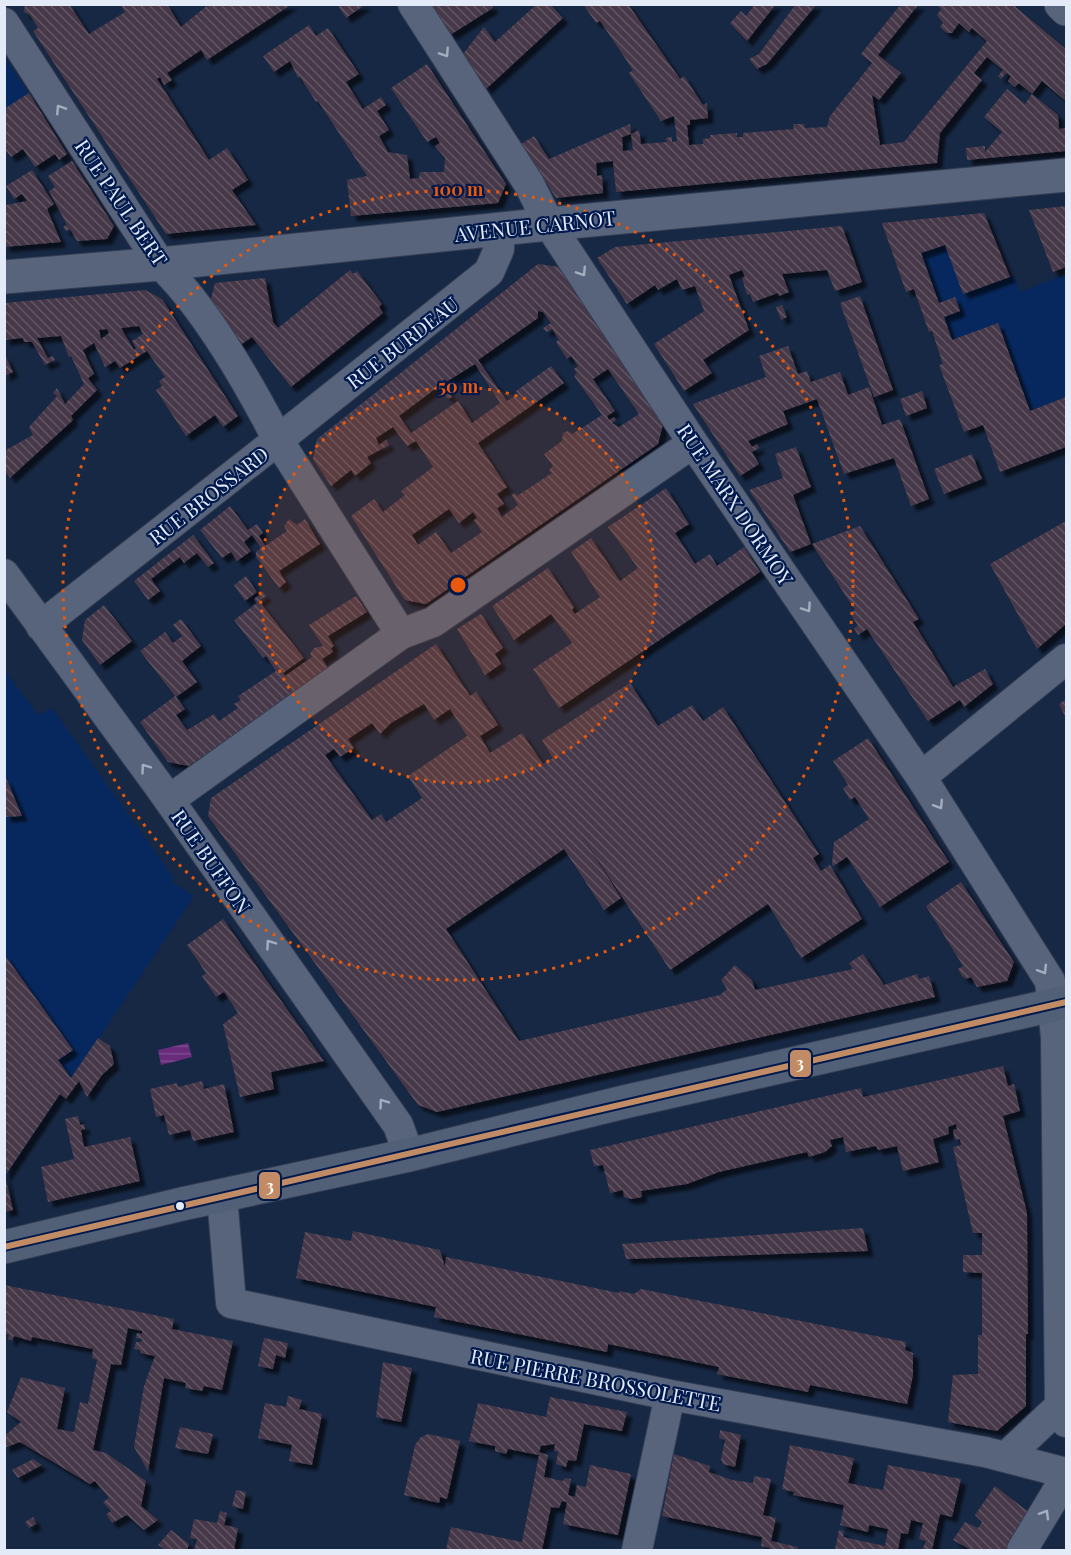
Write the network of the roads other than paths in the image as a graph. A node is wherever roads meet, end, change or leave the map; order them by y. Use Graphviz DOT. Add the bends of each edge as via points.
graph roads {
  1 [pos="413,4"];
  2 [pos="1061,4"];
  3 [pos="1066,9"];
  4 [pos="4,23"];
  5 [pos="1066,175"];
  6 [pos="549,224"];
  7 [pos="499,229"];
  8 [pos="160,264"];
  9 [pos="4,277"];
  10 [pos="278,440"];
  11 [pos="693,443"];
  12 [pos="4,574"];
  13 [pos="41,626"];
  14 [pos="401,634"];
  15 [pos="1066,659"];
  16 [pos="921,777"];
  17 [pos="169,800"];
  18 [pos="1060,1003"];
  19 [pos="408,1155"];
  20 [pos="222,1196"];
  21 [pos="4,1247"];
  22 [pos="669,1395"];
  23 [pos="1064,1414"];
  24 [pos="1006,1457"];
  25 [pos="1066,1475"];
  26 [pos="637,1551"];
  27 [pos="1022,1551"];
  1 -- 6 [label="street, RUE MARX DORMOY, one-way" via="529,184"];
  2 -- 3 [label="street"];
  8 -- 4 [label="street, RUE PAUL BERT, one-way"];
  5 -- 6 [label="street, AVENUE CARNOT"];
  6 -- 7 [label="street, AVENUE CARNOT"];
  6 -- 11 [label="street, RUE MARX DORMOY, one-way"];
  7 -- 8 [label="street, AVENUE CARNOT"];
  7 -- 10 [label="street, RUE BURDEAU" via="499,249 489,272"];
  8 -- 9 [label="street, AVENUE CARNOT"];
  8 -- 10 [label="street, RUE PAUL BERT" via="184,287"];
  10 -- 13 [label="street, RUE BROSSARD"];
  10 -- 14 [label="street, RUE BROSSARD"];
  11 -- 14 [label="street" via="433,622"];
  11 -- 16 [label="street, RUE MARX DORMOY, one-way"];
  12 -- 13 [label="street, RUE BUFFON"];
  17 -- 13 [label="street, RUE BUFFON, one-way"];
  14 -- 17 [label="street"];
  15 -- 16 [label="street"];
  16 -- 18 [label="street, RUE MARX DORMOY, one-way" via="1050,981"];
  19 -- 17 [label="street, RUE BUFFON, one-way" via="398,1125"];
  18 -- 19 [label="main road"];
  18 -- 23 [label="street, RUE MARX DORMOY"];
  19 -- 20 [label="main road"];
  20 -- 21 [label="main road"];
  20 -- 22 [label="street, RUE PIERRE BROSSOLETTE" via="231,1303"];
  22 -- 24 [label="street, RUE PIERRE BROSSOLETTE"];
  22 -- 26 [label="street"];
  23 -- 24 [label="street"];
  24 -- 25 [label="street, RUE PIERRE BROSSOLETTE"];
  27 -- 25 [label="street, one-way"];
}
